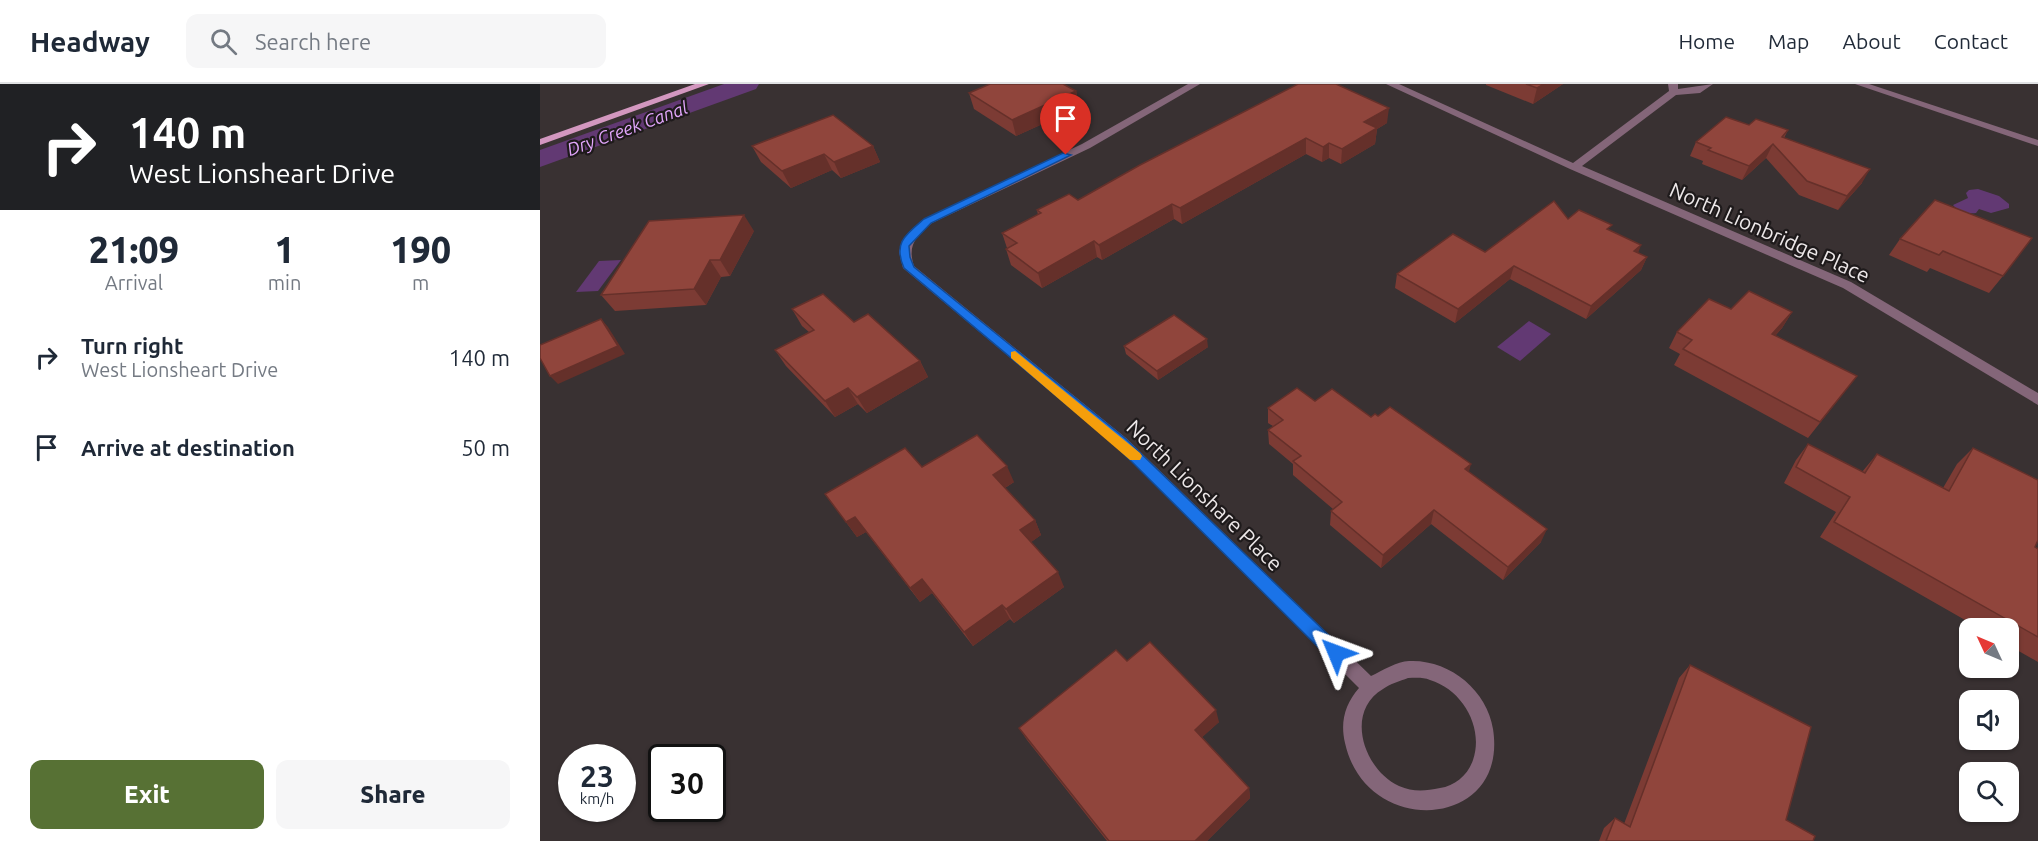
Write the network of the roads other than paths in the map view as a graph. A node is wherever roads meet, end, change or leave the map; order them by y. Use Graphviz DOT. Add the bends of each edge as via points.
graph roads {
  1 [pos="704,84"];
  2 [pos="1195,84"];
  3 [pos="1391,84"];
  4 [pos="1708,84"];
  5 [pos="1860,84"];
  6 [pos="1673,88"];
  7 [pos="540,142"];
  8 [pos="2038,143"];
  9 [pos="1574,167"];
  10 [pos="2038,400"];
  11 [pos="1369,686"];
  1 -- 7 [label="main road"];
  2 -- 11 [label="street, North Lionshare Place" via="1086,146 928,221 904,246 904,257 909,268 1121,442"];
  3 -- 9 [label="street, North Lionbridge Place"];
  4 -- 6 [label="street" via="1697,91"];
  5 -- 8 [label="street"];
  6 -- 9 [label="street"];
  9 -- 10 [label="street, North Lionbridge Place" via="1847,285"];
  11 -- 11 [label="street" via="1386,674 1407,669 1429,671 1468,694 1480,713 1486,735 1485,758 1475,778 1460,792 1439,800 1416,801 1394,795 1375,782 1360,763 1353,742 1352,721 1357,702"];
}
